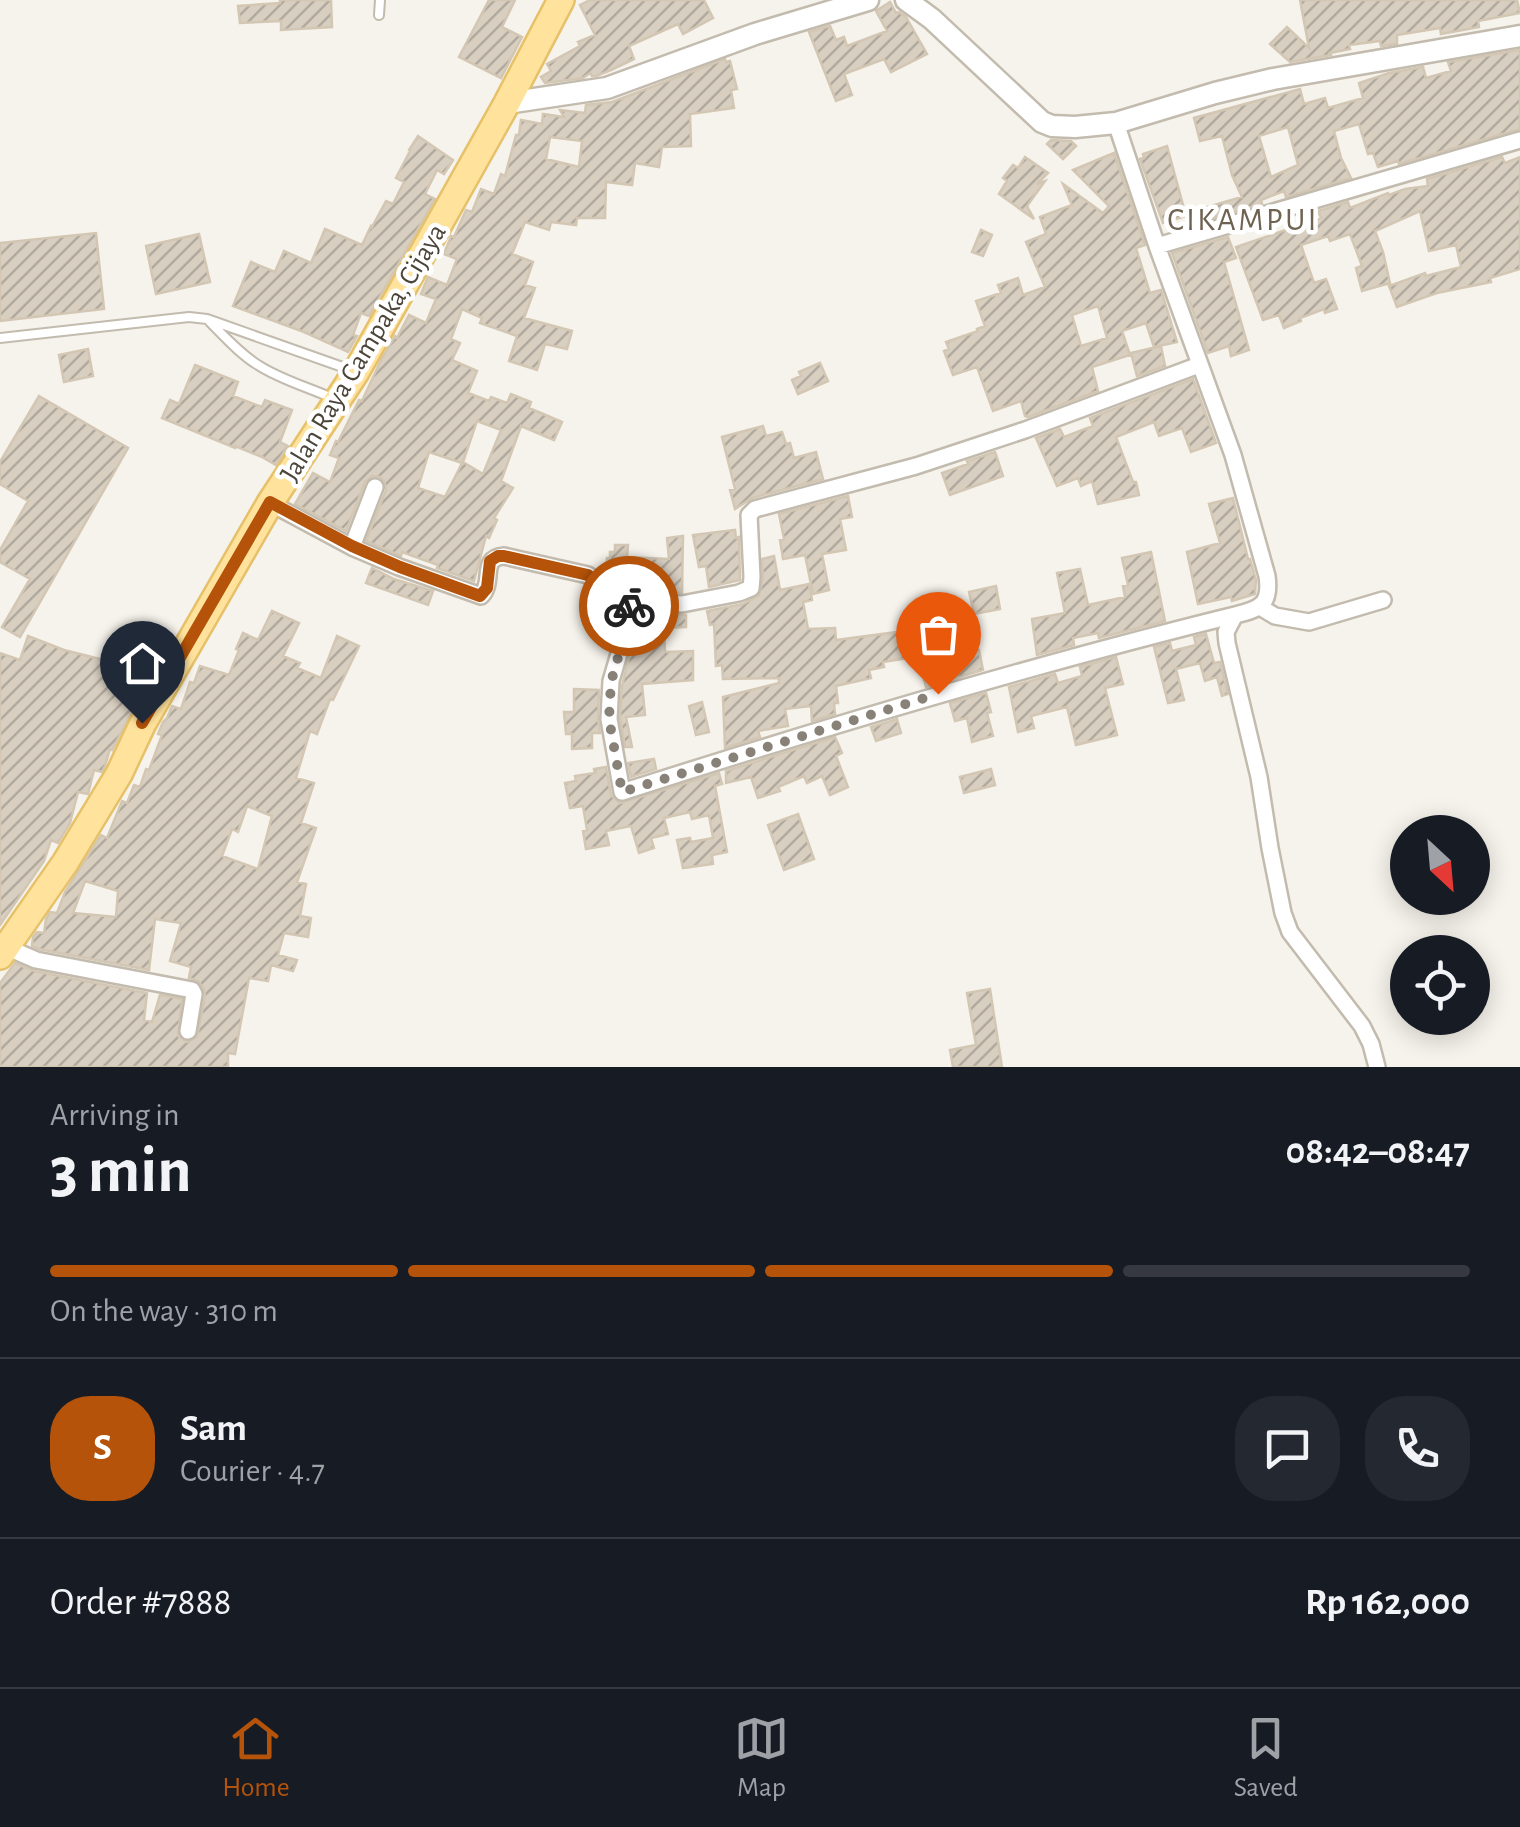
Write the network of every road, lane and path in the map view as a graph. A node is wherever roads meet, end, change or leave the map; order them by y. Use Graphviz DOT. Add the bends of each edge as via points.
graph roads {
  1 [pos="380,0"];
  2 [pos="561,0"];
  3 [pos="868,0"];
  4 [pos="906,0"];
  5 [pos="379,15"];
  6 [pos="1520,36"];
  7 [pos="507,103"];
  8 [pos="1116,123"];
  9 [pos="1520,140"];
  10 [pos="1157,246"];
  11 [pos="207,319"];
  12 [pos="0,338"];
  13 [pos="1199,365"];
  14 [pos="356,372"];
  15 [pos="338,400"];
  16 [pos="374,486"];
  17 [pos="270,502"];
  18 [pos="352,546"];
  19 [pos="1383,600"];
  20 [pos="630,602"];
  21 [pos="1260,607"];
  22 [pos="1236,615"];
  23 [pos="3,952"];
  24 [pos="188,1031"];
  25 [pos="1377,1067"];
  1 -- 5 [label="lane"];
  2 -- 7 [label="main road, Jalan Raya Campaka, Cijaya"];
  3 -- 7 [label="street" via="608,88"];
  4 -- 8 [label="street" via="1042,122"];
  6 -- 8 [label="street" via="1273,79"];
  7 -- 14 [label="main road, Jalan Raya Campaka, Cijaya"];
  8 -- 10 [label="street"];
  9 -- 10 [label="street"];
  10 -- 13 [label="street"];
  11 -- 12 [label="lane"];
  11 -- 14 [label="lane"];
  11 -- 15 [label="lane" via="258,365"];
  13 -- 20 [label="street" via="916,466 755,509 749,515 747,590 682,604"];
  13 -- 21 [label="street" via="1267,576"];
  14 -- 15 [label="main road, Jalan Raya Campaka, Cijaya"];
  15 -- 17 [label="main road, Jalan Raya Campaka, Cijaya"];
  16 -- 18 [label="street"];
  17 -- 18 [label="street"];
  17 -- 23 [label="main road, Jalan Raya Campaka, Cijaya" via="119,774"];
  18 -- 20 [label="street" via="480,596 490,561 504,556 588,575 612,598"];
  19 -- 21 [label="street" via="1309,622"];
  20 -- 22 [label="street" via="609,719 622,792 901,704"];
  21 -- 22 [label="street"];
  22 -- 25 [label="street" via="1227,643 1283,912 1290,932 1362,1026"];
  23 -- 24 [label="street" via="192,990"];
}
